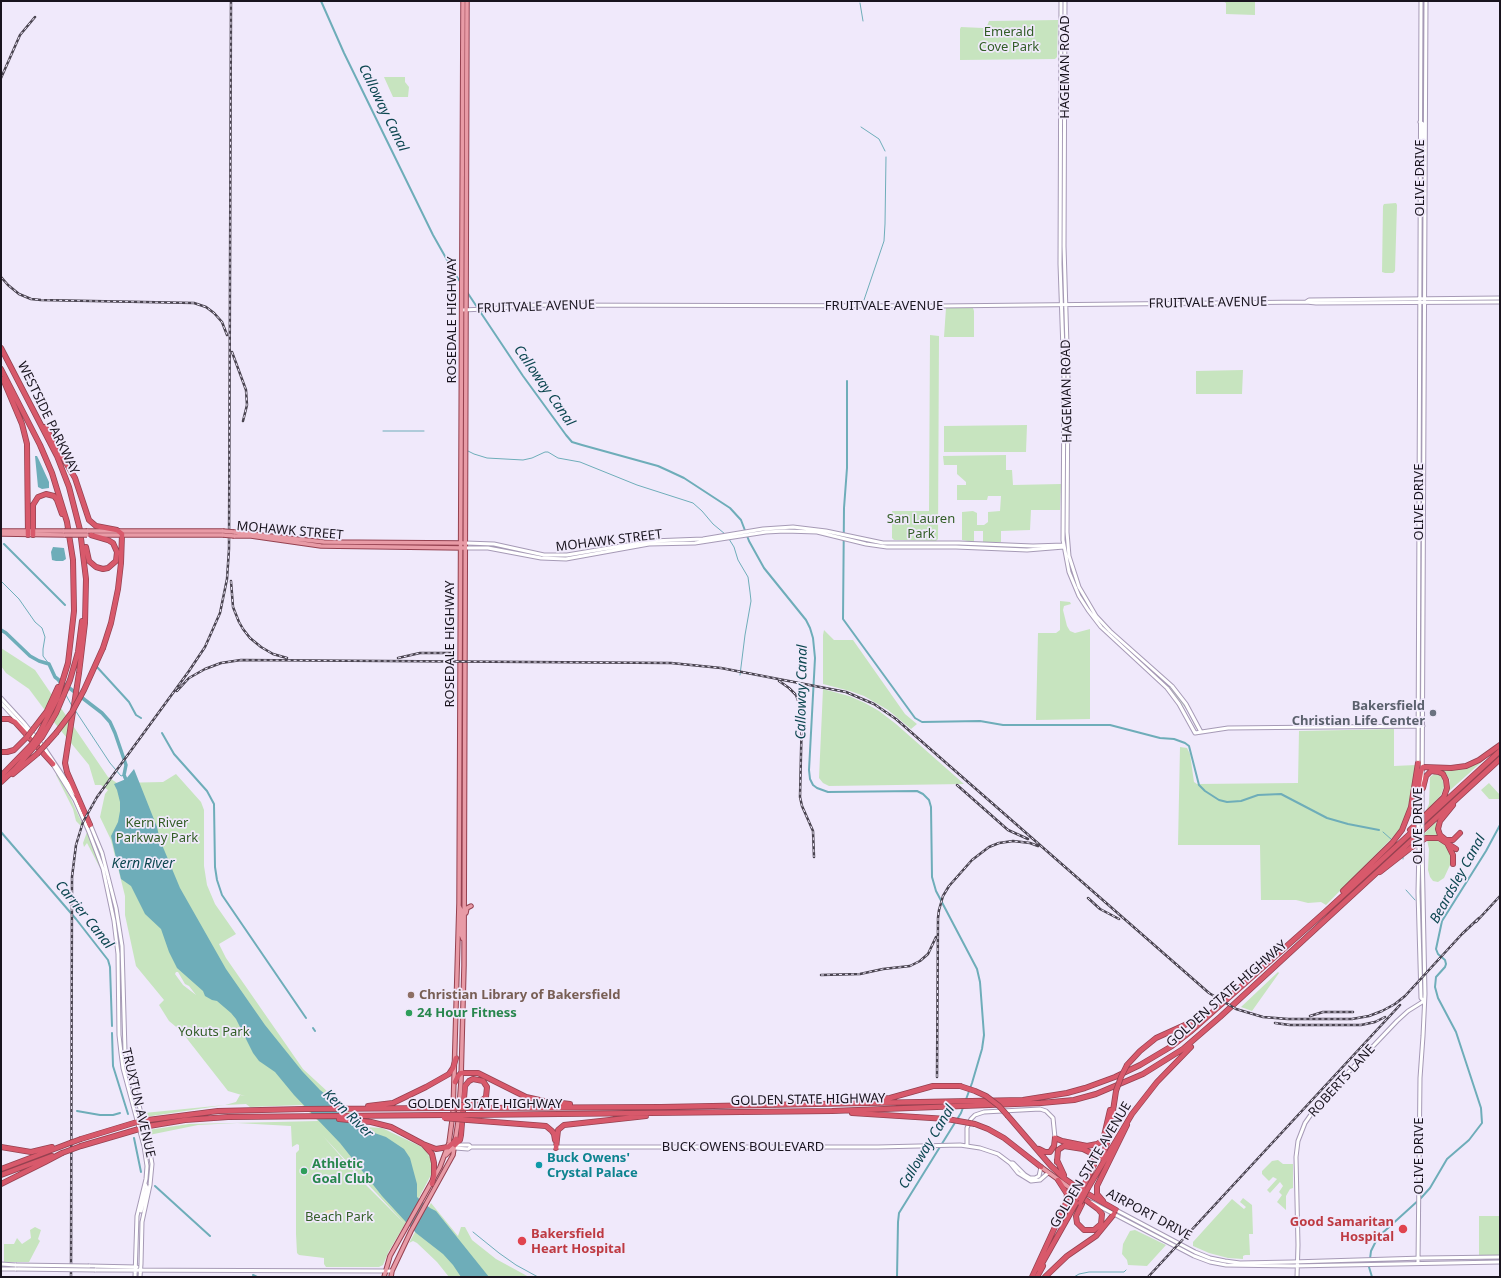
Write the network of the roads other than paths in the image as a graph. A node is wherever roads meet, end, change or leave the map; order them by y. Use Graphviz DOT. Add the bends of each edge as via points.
graph roads {
  1 [pos="463,1"];
  2 [pos="468,1"];
  3 [pos="1061,1"];
  4 [pos="1065,1"];
  5 [pos="1421,1"];
  6 [pos="1426,1"];
  7 [pos="463,87"];
  8 [pos="462,109"];
  9 [pos="467,112"];
  10 [pos="1420,122"];
  11 [pos="467,136"];
  12 [pos="1060,141"];
  13 [pos="1425,142"];
  14 [pos="462,154"];
  15 [pos="1060,165"];
  16 [pos="1064,165"];
  17 [pos="1420,180"];
  18 [pos="466,184"];
  19 [pos="462,186"];
  20 [pos="1065,186"];
  21 [pos="1425,197"];
  22 [pos="466,215"];
  23 [pos="1420,232"];
  24 [pos="1424,247"];
  25 [pos="1060,248"];
  26 [pos="1065,272"];
  27 [pos="1500,298"];
  28 [pos="1347,299"];
  29 [pos="1420,300"];
  30 [pos="1425,300"];
  31 [pos="1306,302"];
  32 [pos="1500,302"];
  33 [pos="1336,303"];
  34 [pos="1061,304"];
  35 [pos="1065,304"];
  36 [pos="464,310"];
  37 [pos="1062,333"];
  38 [pos="1,348"];
  39 [pos="1067,354"];
  40 [pos="1,369"];
  41 [pos="1,374"];
  42 [pos="32,407"];
  43 [pos="1064,432"];
  44 [pos="1068,454"];
  45 [pos="69,487"];
  46 [pos="1064,495"];
  47 [pos="1068,516"];
  48 [pos="1419,523"];
  49 [pos="798,527"];
  50 [pos="1,531"];
  51 [pos="777,531"];
  52 [pos="800,531"];
  53 [pos="826,531"];
  54 [pos="31,533"];
  55 [pos="121,533"];
  56 [pos="745,533"];
  57 [pos="749,533"];
  58 [pos="1,534"];
  59 [pos="88,534"];
  60 [pos="234,534"];
  61 [pos="845,537"];
  62 [pos="1424,540"];
  63 [pos="384,542"];
  64 [pos="461,543"];
  65 [pos="466,543"];
  66 [pos="889,543"];
  67 [pos="864,544"];
  68 [pos="941,544"];
  69 [pos="1065,546"];
  70 [pos="368,547"];
  71 [pos="911,547"];
  72 [pos="461,548"];
  73 [pos="466,548"];
  74 [pos="72,560"];
  75 [pos="85,570"];
  76 [pos="1419,664"];
  77 [pos="1423,679"];
  78 [pos="1,698"];
  79 [pos="1,703"];
  80 [pos="48,718"];
  81 [pos="1,719"];
  82 [pos="1418,725"];
  83 [pos="1423,726"];
  84 [pos="1200,732"];
  85 [pos="1500,745"];
  86 [pos="1500,751"];
  87 [pos="1,752"];
  88 [pos="1500,759"];
  89 [pos="1418,763"];
  90 [pos="53,764"];
  91 [pos="1494,765"];
  92 [pos="1423,767"];
  93 [pos="2,779"];
  94 [pos="1420,789"];
  95 [pos="90,825"];
  96 [pos="1460,833"];
  97 [pos="460,839"];
  98 [pos="1446,842"];
  99 [pos="464,845"];
  100 [pos="1420,846"];
  101 [pos="1456,848"];
  102 [pos="1393,850"];
  103 [pos="1453,864"];
  104 [pos="1374,876"];
  105 [pos="459,906"];
  106 [pos="471,906"];
  107 [pos="1418,907"];
  108 [pos="1325,912"];
  109 [pos="1423,939"];
  110 [pos="464,942"];
  111 [pos="1424,1001"];
  112 [pos="1214,1011"];
  113 [pos="1220,1018"];
  114 [pos="456,1058"];
  115 [pos="123,1068"];
  116 [pos="461,1073"];
  117 [pos="455,1082"];
  118 [pos="1115,1091"];
  119 [pos="135,1092"];
  120 [pos="1002,1102"];
  121 [pos="832,1103"];
  122 [pos="468,1106"];
  123 [pos="594,1107"];
  124 [pos="351,1109"];
  125 [pos="832,1111"];
  126 [pos="661,1114"];
  127 [pos="1132,1114"];
  128 [pos="332,1116"];
  129 [pos="468,1117"];
  130 [pos="1025,1135"];
  131 [pos="1055,1138"];
  132 [pos="456,1139"];
  133 [pos="423,1144"];
  134 [pos="453,1146"];
  135 [pos="966,1146"];
  136 [pos="1,1147"];
  137 [pos="556,1148"];
  138 [pos="45,1150"];
  139 [pos="45,1160"];
  140 [pos="1057,1162"];
  141 [pos="1010,1163"];
  142 [pos="1041,1167"];
  143 [pos="1,1169"];
  144 [pos="1048,1173"];
  145 [pos="1,1175"];
  146 [pos="1058,1180"];
  147 [pos="1,1184"];
  148 [pos="145,1184"];
  149 [pos="432,1184"];
  150 [pos="1074,1186"];
  151 [pos="1086,1187"];
  152 [pos="1080,1201"];
  153 [pos="1105,1203"];
  154 [pos="1115,1212"];
  155 [pos="142,1222"];
  156 [pos="1500,1257"];
  157 [pos="1418,1258"];
  158 [pos="1298,1262"];
  159 [pos="1370,1262"];
  160 [pos="1418,1262"];
  161 [pos="1500,1262"];
  162 [pos="1,1264"];
  163 [pos="1297,1266"];
  164 [pos="16,1267"];
  165 [pos="1,1269"];
  166 [pos="136,1269"];
  167 [pos="141,1269"];
  168 [pos="385,1271"];
  169 [pos="392,1271"];
  170 [pos="135,1277"];
  171 [pos="140,1277"];
  172 [pos="384,1277"];
  173 [pos="391,1277"];
  174 [pos="1033,1277"];
  175 [pos="1037,1277"];
  176 [pos="1045,1277"];
  177 [pos="1297,1277"];
  1 -- 7 [label="main road, ROSEDALE HIGHWAY"];
  2 -- 9 [label="main road, ROSEDALE HIGHWAY"];
  3 -- 12 [label="main road, HAGEMAN ROAD"];
  4 -- 16 [label="main road, HAGEMAN ROAD"];
  5 -- 10 [label="main road, OLIVE DRIVE"];
  6 -- 13 [label="main road, OLIVE DRIVE"];
  7 -- 8 [label="main road, ROSEDALE HIGHWAY"];
  7 -- 9 [label="main road"];
  8 -- 11 [label="main road" via="465,113"];
  8 -- 14 [label="main road, ROSEDALE HIGHWAY"];
  9 -- 11 [label="main road, ROSEDALE HIGHWAY"];
  10 -- 13 [label="main road" via="1423,124"];
  10 -- 17 [label="main road, OLIVE DRIVE"];
  11 -- 18 [label="main road, ROSEDALE HIGHWAY"];
  12 -- 15 [label="main road, HAGEMAN ROAD"];
  12 -- 16 [label="main road" via="1063,146"];
  13 -- 21 [label="main road, OLIVE DRIVE"];
  14 -- 18 [label="main road"];
  14 -- 19 [label="main road, ROSEDALE HIGHWAY"];
  15 -- 20 [label="main road"];
  15 -- 25 [label="main road, HAGEMAN ROAD"];
  16 -- 20 [label="main road, HAGEMAN ROAD"];
  17 -- 21 [label="main road"];
  17 -- 23 [label="main road, OLIVE DRIVE"];
  18 -- 22 [label="main road, ROSEDALE HIGHWAY"];
  19 -- 22 [label="main road"];
  19 -- 36 [label="main road, ROSEDALE HIGHWAY"];
  20 -- 26 [label="main road, HAGEMAN ROAD"];
  21 -- 24 [label="main road, OLIVE DRIVE"];
  22 -- 36 [label="main road, ROSEDALE HIGHWAY"];
  23 -- 24 [label="main road"];
  23 -- 29 [label="main road, OLIVE DRIVE"];
  24 -- 30 [label="main road, OLIVE DRIVE"];
  25 -- 26 [label="main road"];
  25 -- 34 [label="main road, HAGEMAN ROAD"];
  26 -- 35 [label="main road, HAGEMAN ROAD"];
  27 -- 30 [label="main road, FRUITVALE AVENUE"];
  28 -- 29 [label="main road, FRUITVALE AVENUE"];
  28 -- 31 [label="main road, FRUITVALE AVENUE"];
  28 -- 33 [label="main road"];
  29 -- 30 [label="main road, FRUITVALE AVENUE"];
  29 -- 33 [label="main road, FRUITVALE AVENUE"];
  29 -- 48 [label="main road, OLIVE DRIVE"];
  30 -- 32 [label="main road, FRUITVALE AVENUE"];
  30 -- 62 [label="main road, OLIVE DRIVE"];
  31 -- 33 [label="main road, FRUITVALE AVENUE"];
  31 -- 35 [label="main road, FRUITVALE AVENUE"];
  34 -- 35 [label="main road, FRUITVALE AVENUE"];
  34 -- 36 [label="main road, FRUITVALE AVENUE" via="536,305"];
  34 -- 37 [label="main road, HAGEMAN ROAD"];
  35 -- 39 [label="main road, HAGEMAN ROAD"];
  36 -- 64 [label="main road, ROSEDALE HIGHWAY"];
  36 -- 65 [label="main road, ROSEDALE HIGHWAY"];
  37 -- 39 [label="main road" via="1066,341"];
  37 -- 43 [label="main road, HAGEMAN ROAD"];
  38 -- 42 [label="highway, WESTSIDE PARKWAY"];
  39 -- 44 [label="main road, HAGEMAN ROAD"];
  40 -- 74 [label="highway, WESTSIDE PARKWAY" via="52,473 67,522"];
  41 -- 54 [label="highway" via="28,444"];
  42 -- 45 [label="highway, WESTSIDE PARKWAY" via="57,456"];
  42 -- 55 [label="highway" via="72,472 90,520 96,526"];
  43 -- 44 [label="main road"];
  43 -- 46 [label="main road, HAGEMAN ROAD"];
  44 -- 47 [label="main road, HAGEMAN ROAD"];
  45 -- 59 [label="highway" via="79,514 89,561 93,566 100,568 111,566 117,555 115,545"];
  45 -- 75 [label="highway, WESTSIDE PARKWAY" via="80,530"];
  46 -- 47 [label="main road"];
  46 -- 69 [label="main road, HAGEMAN ROAD"];
  47 -- 69 [label="main road, HAGEMAN ROAD"];
  48 -- 62 [label="main road"];
  48 -- 76 [label="main road, OLIVE DRIVE"];
  49 -- 51 [label="main road"];
  49 -- 53 [label="main road"];
  49 -- 57 [label="main road, MOHAWK STREET" via="770,528"];
  50 -- 54 [label="main road, MOHAWK STREET"];
  51 -- 52 [label="main road, MOHAWK STREET"];
  51 -- 57 [label="main road, MOHAWK STREET"];
  52 -- 53 [label="main road"];
  52 -- 61 [label="main road, MOHAWK STREET"];
  53 -- 61 [label="main road"];
  54 -- 58 [label="main road, MOHAWK STREET"];
  54 -- 59 [label="main road, MOHAWK STREET, bridge"];
  54 -- 74 [label="highway" via="34,501 42,495 52,496 57,500 62,513"];
  55 -- 59 [label="main road, MOHAWK STREET"];
  55 -- 60 [label="main road, MOHAWK STREET, bridge"];
  55 -- 93 [label="highway, bridge" via="121,563 111,623 84,690 72,712 37,754 21,769"];
  56 -- 57 [label="main road, MOHAWK STREET"];
  56 -- 65 [label="main road, MOHAWK STREET" via="703,539 651,541 567,556 544,555 494,544"];
  56 -- 73 [label="main road, MOHAWK STREET" via="695,543 649,544 566,559 541,558 488,548"];
  60 -- 63 [label="main road, MOHAWK STREET" via="324,542"];
  60 -- 70 [label="main road, MOHAWK STREET" via="321,546"];
  61 -- 66 [label="main road"];
  61 -- 67 [label="main road, MOHAWK STREET"];
  62 -- 77 [label="main road, OLIVE DRIVE"];
  63 -- 64 [label="main road, MOHAWK STREET"];
  63 -- 70 [label="main road" via="384,545"];
  64 -- 65 [label="main road, MOHAWK STREET"];
  64 -- 72 [label="main road, ROSEDALE HIGHWAY"];
  65 -- 73 [label="main road, ROSEDALE HIGHWAY"];
  66 -- 67 [label="main road"];
  66 -- 68 [label="main road"];
  67 -- 71 [label="main road, MOHAWK STREET"];
  68 -- 69 [label="main road"];
  68 -- 71 [label="main road"];
  69 -- 71 [label="main road, MOHAWK STREET" via="1027,550"];
  69 -- 84 [label="main road, HAGEMAN ROAD" via="1076,581 1096,616 1172,686 1186,704"];
  69 -- 84 [label="main road, HAGEMAN ROAD" via="1072,581 1088,610 1106,632 1167,688 1180,704 1195,733"];
  70 -- 72 [label="main road, MOHAWK STREET"];
  72 -- 73 [label="main road, MOHAWK STREET"];
  72 -- 97 [label="main road, ROSEDALE HIGHWAY"];
  73 -- 99 [label="main road, ROSEDALE HIGHWAY"];
  74 -- 80 [label="highway, WESTSIDE PARKWAY" via="74,604 71,640 68,658"];
  75 -- 80 [label="highway" via="83,618 74,666 63,697"];
  75 -- 95 [label="highway, bridge" via="86,616 65,758 66,769"];
  76 -- 77 [label="main road"];
  76 -- 82 [label="main road, OLIVE DRIVE"];
  77 -- 83 [label="main road, OLIVE DRIVE"];
  78 -- 95 [label="main road, TRUXTUN AVENUE" via="53,760 74,792"];
  79 -- 90 [label="main road, TRUXTUN AVENUE"];
  80 -- 87 [label="highway, bridge" via="34,728 14,750"];
  80 -- 93 [label="highway, bridge" via="40,736"];
  81 -- 90 [label="highway" via="15,722"];
  82 -- 83 [label="main road"];
  82 -- 84 [label="main road" via="1228,728"];
  82 -- 89 [label="main road, OLIVE DRIVE"];
  83 -- 92 [label="main road, OLIVE DRIVE"];
  85 -- 92 [label="highway" via="1466,766"];
  86 -- 102 [label="highway, GOLDEN STATE HIGHWAY"];
  88 -- 91 [label="highway, GOLDEN STATE HIGHWAY"];
  89 -- 94 [label="main road, OLIVE DRIVE"];
  89 -- 108 [label="highway" via="1411,807 1399,835"];
  90 -- 115 [label="main road, TRUXTUN AVENUE" via="86,824 108,890 118,946 119,1035"];
  91 -- 98 [label="highway" via="1441,819 1438,829"];
  91 -- 104 [label="highway, GOLDEN STATE HIGHWAY"];
  92 -- 94 [label="highway"];
  94 -- 100 [label="main road, OLIVE DRIVE, bridge"];
  94 -- 102 [label="highway" via="1426,776 1431,772 1439,772 1446,780 1444,797"];
  95 -- 119 [label="main road, TRUXTUN AVENUE" via="102,853 116,908 122,946 124,1047"];
  96 -- 98 [label="highway" via="1453,840"];
  97 -- 99 [label="main road"];
  97 -- 105 [label="main road, ROSEDALE HIGHWAY"];
  98 -- 101 [label="highway"];
  98 -- 103 [label="highway" via="1452,852"];
  98 -- 104 [label="highway" via="1436,838 1423,839"];
  99 -- 110 [label="main road, ROSEDALE HIGHWAY"];
  100 -- 107 [label="main road, OLIVE DRIVE"];
  100 -- 109 [label="main road, OLIVE DRIVE"];
  102 -- 108 [label="highway, GOLDEN STATE HIGHWAY"];
  104 -- 113 [label="highway, GOLDEN STATE HIGHWAY"];
  105 -- 110 [label="main road"];
  105 -- 114 [label="main road, ROSEDALE HIGHWAY"];
  106 -- 110 [label="main road" via="466,908"];
  107 -- 109 [label="main road"];
  107 -- 111 [label="main road, OLIVE DRIVE" via="1421,998"];
  108 -- 112 [label="highway, GOLDEN STATE HIGHWAY"];
  109 -- 111 [label="main road, OLIVE DRIVE"];
  110 -- 116 [label="main road, ROSEDALE HIGHWAY"];
  111 -- 157 [label="main road, OLIVE DRIVE" via="1420,1078"];
  111 -- 158 [label="main road, ROBERTS LANE" via="1397,1021 1319,1102 1305,1123 1298,1141 1296,1158"];
  112 -- 118 [label="highway, GOLDEN STATE AVENUE, bridge" via="1156,1038 1127,1066"];
  112 -- 120 [label="highway, GOLDEN STATE HIGHWAY" via="1172,1046 1115,1077 1067,1093"];
  113 -- 120 [label="highway, GOLDEN STATE HIGHWAY" via="1168,1060 1111,1088 1074,1100"];
  113 -- 127 [label="highway, GOLDEN STATE AVENUE" via="1162,1076"];
  114 -- 117 [label="main road, ROSEDALE HIGHWAY"];
  114 -- 124 [label="highway" via="452,1070 446,1076 398,1101"];
  115 -- 119 [label="main road"];
  115 -- 148 [label="main road, TRUXTUN AVENUE" via="144,1146 147,1166"];
  116 -- 117 [label="highway"];
  116 -- 123 [label="highway" via="478,1073 531,1099"];
  116 -- 132 [label="main road, ROSEDALE HIGHWAY"];
  117 -- 134 [label="main road, ROSEDALE HIGHWAY" via="450,1138"];
  118 -- 131 [label="highway" via="1104,1136 1099,1143 1089,1146"];
  118 -- 151 [label="highway, GOLDEN STATE AVENUE" via="1107,1145"];
  119 -- 155 [label="main road, TRUXTUN AVENUE" via="152,1164"];
  120 -- 121 [label="highway, GOLDEN STATE HIGHWAY"];
  120 -- 125 [label="highway, GOLDEN STATE HIGHWAY"];
  121 -- 123 [label="highway, GOLDEN STATE HIGHWAY"];
  121 -- 130 [label="highway, AIRPORT DRIVE, bridge" via="885,1099 933,1086 960,1086 986,1096"];
  122 -- 123 [label="highway, GOLDEN STATE HIGHWAY"];
  122 -- 124 [label="highway, GOLDEN STATE HIGHWAY, bridge"];
  122 -- 134 [label="highway" via="486,1097 487,1087 483,1081 473,1079 465,1086 460,1140"];
  124 -- 138 [label="highway, GOLDEN STATE HIGHWAY, bridge" via="203,1112 137,1122"];
  125 -- 126 [label="highway, GOLDEN STATE HIGHWAY"];
  125 -- 142 [label="highway, AIRPORT DRIVE, bridge" via="947,1119 975,1124 1002,1136"];
  126 -- 129 [label="highway, GOLDEN STATE HIGHWAY"];
  126 -- 137 [label="highway" via="564,1125 558,1130"];
  127 -- 151 [label="highway, GOLDEN STATE AVENUE"];
  127 -- 153 [label="highway" via="1096,1188 1097,1194"];
  128 -- 129 [label="highway, GOLDEN STATE HIGHWAY, bridge"];
  128 -- 133 [label="highway" via="391,1126"];
  128 -- 139 [label="highway, GOLDEN STATE HIGHWAY, bridge" via="208,1118 178,1121 149,1126 81,1146"];
  129 -- 137 [label="highway" via="548,1127 554,1134"];
  130 -- 131 [label="highway" via="1045,1152 1051,1151"];
  130 -- 150 [label="highway, AIRPORT DRIVE" via="1051,1166"];
  131 -- 135 [label="main road" via="1053,1118 1046,1111 1040,1109 984,1112 970,1119"];
  131 -- 140 [label="highway"];
  132 -- 134 [label="highway"];
  133 -- 134 [label="highway" via="436,1149"];
  133 -- 149 [label="highway" via="432,1154"];
  134 -- 137 [label="main road, BUCK OWENS BOULEVARD"];
  134 -- 149 [label="main road, ROSEDALE HIGHWAY" via="444,1158"];
  134 -- 169 [label="main road, ROSEDALE HIGHWAY" via="451,1160"];
  135 -- 137 [label="main road, BUCK OWENS BOULEVARD"];
  135 -- 141 [label="main road, BUCK OWENS BOULEVARD" via="991,1150"];
  136 -- 138 [label="highway" via="31,1152"];
  138 -- 143 [label="highway"];
  139 -- 145 [label="highway"];
  139 -- 147 [label="highway"];
  140 -- 150 [label="highway"];
  140 -- 151 [label="highway" via="1058,1150 1064,1146 1091,1153 1094,1165"];
  141 -- 142 [label="main road, BUCK OWENS BOULEVARD" via="1032,1178 1039,1176"];
  141 -- 144 [label="main road, BUCK OWENS BOULEVARD" via="1030,1182 1040,1180"];
  142 -- 144 [label="main road, AIRPORT DRIVE"];
  144 -- 146 [label="main road, AIRPORT DRIVE"];
  146 -- 152 [label="main road, AIRPORT DRIVE"];
  146 -- 174 [label="highway" via="1067,1194 1066,1203"];
  148 -- 155 [label="main road" via="147,1187 141,1210"];
  148 -- 166 [label="main road, TRUXTUN AVENUE" via="137,1216"];
  149 -- 168 [label="main road, ROSEDALE HIGHWAY" via="390,1256"];
  150 -- 153 [label="highway, AIRPORT DRIVE"];
  151 -- 152 [label="highway, GOLDEN STATE AVENUE, bridge"];
  152 -- 152 [label="highway" via="1097,1207 1101,1212 1101,1222 1096,1229 1086,1230 1078,1225 1076,1216"];
  152 -- 154 [label="main road, AIRPORT DRIVE"];
  152 -- 174 [label="highway, GOLDEN STATE AVENUE"];
  152 -- 175 [label="highway, GOLDEN STATE AVENUE"];
  153 -- 154 [label="highway, AIRPORT DRIVE"];
  154 -- 158 [label="main road, AIRPORT DRIVE" via="1213,1259 1240,1263"];
  154 -- 163 [label="main road, AIRPORT DRIVE" via="1210,1262 1233,1266"];
  154 -- 176 [label="highway" via="1096,1236 1067,1256"];
  155 -- 167 [label="main road, TRUXTUN AVENUE"];
  156 -- 157 [label="main road, AIRPORT DRIVE"];
  157 -- 159 [label="main road, AIRPORT DRIVE"];
  157 -- 160 [label="main road, OLIVE DRIVE"];
  158 -- 159 [label="main road, AIRPORT DRIVE"];
  158 -- 163 [label="main road, ROBERTS LANE"];
  159 -- 160 [label="main road, AIRPORT DRIVE"];
  159 -- 163 [label="main road, AIRPORT DRIVE"];
  160 -- 161 [label="main road, AIRPORT DRIVE"];
  162 -- 164 [label="main road"];
  163 -- 177 [label="main road, ROBERTS LANE"];
  164 -- 165 [label="main road"];
  164 -- 166 [label="main road, bridge"];
  166 -- 167 [label="main road"];
  166 -- 170 [label="main road, TRUXTUN AVENUE"];
  167 -- 168 [label="main road"];
  167 -- 171 [label="main road, TRUXTUN AVENUE"];
  168 -- 169 [label="main road"];
  168 -- 172 [label="main road, ROSEDALE HIGHWAY"];
  169 -- 173 [label="main road, ROSEDALE HIGHWAY"];
}
